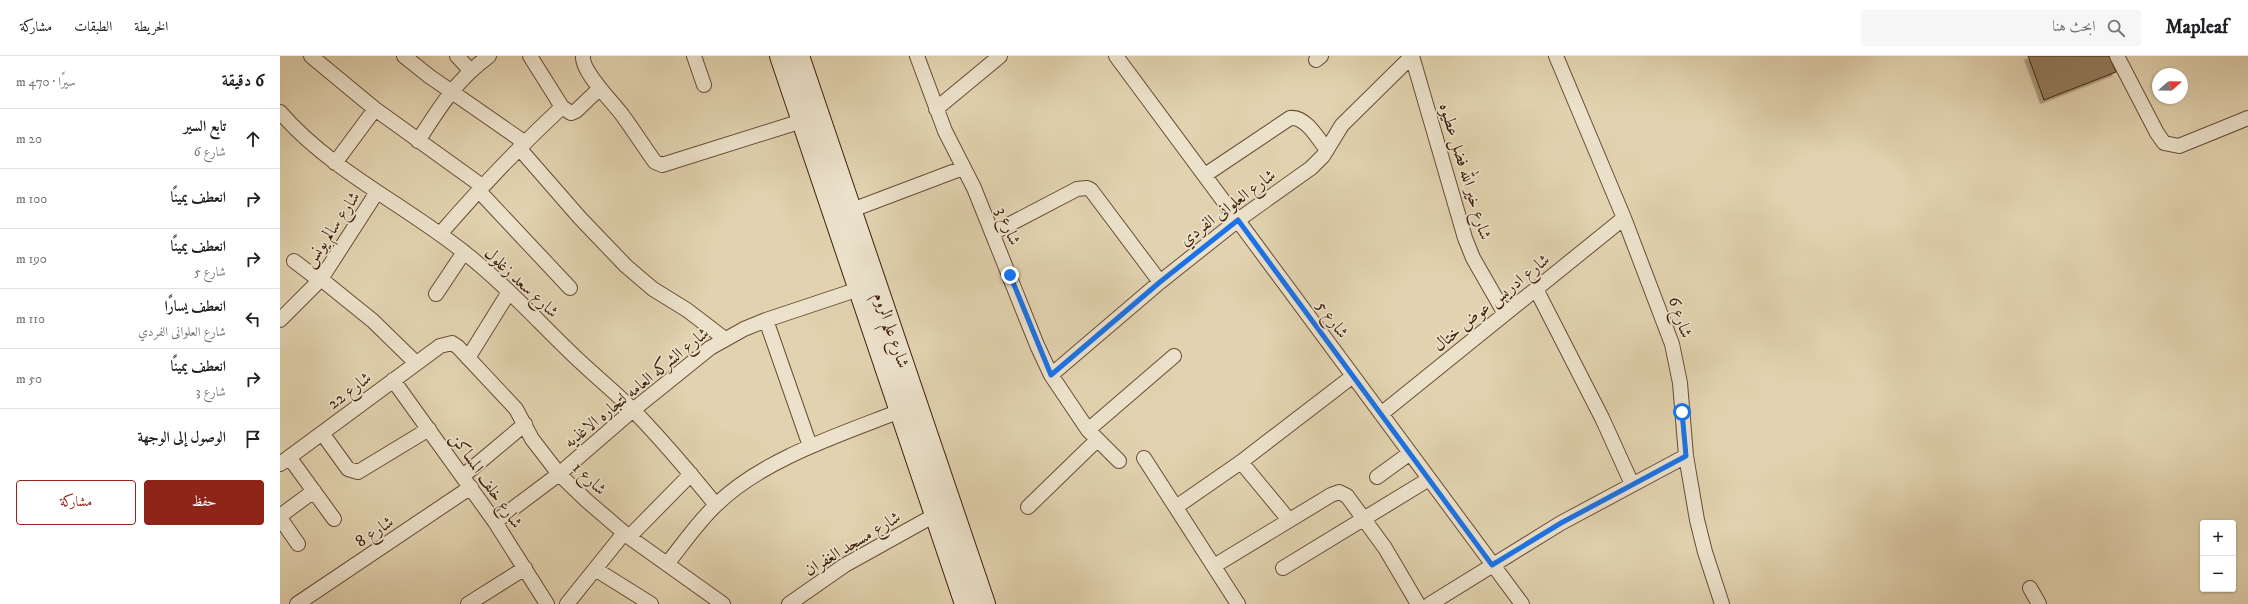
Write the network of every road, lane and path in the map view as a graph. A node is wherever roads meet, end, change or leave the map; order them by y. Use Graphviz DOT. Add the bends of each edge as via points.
graph roads {
  1 [pos="311,56"];
  2 [pos="404,56"];
  3 [pos="457,56"];
  4 [pos="489,56"];
  5 [pos="530,56"];
  6 [pos="583,56"];
  7 [pos="694,56"];
  8 [pos="780,56"];
  9 [pos="800,56"];
  10 [pos="917,56"];
  11 [pos="1000,56"];
  12 [pos="1116,56"];
  13 [pos="1412,56"];
  14 [pos="1556,56"];
  15 [pos="2117,56"];
  16 [pos="470,70"];
  17 [pos="704,85"];
  18 [pos="600,88"];
  19 [pos="451,90"];
  20 [pos="562,107"];
  21 [pos="375,109"];
  22 [pos="936,109"];
  23 [pos="2248,118"];
  24 [pos="282,120"];
  25 [pos="802,121"];
  26 [pos="418,141"];
  27 [pos="521,145"];
  28 [pos="1327,150"];
  29 [pos="335,163"];
  30 [pos="963,168"];
  31 [pos="1204,176"];
  32 [pos="480,188"];
  33 [pos="377,192"];
  34 [pos="852,210"];
  35 [pos="1624,218"];
  36 [pos="1238,220"];
  37 [pos="994,233"];
  38 [pos="440,234"];
  39 [pos="464,252"];
  40 [pos="294,261"];
  41 [pos="320,280"];
  42 [pos="1160,282"];
  43 [pos="570,288"];
  44 [pos="1536,288"];
  45 [pos="859,289"];
  46 [pos="509,292"];
  47 [pos="436,294"];
  48 [pos="1504,314"];
  49 [pos="280,320"];
  50 [pos="766,320"];
  51 [pos="725,339"];
  52 [pos="440,346"];
  53 [pos="1174,356"];
  54 [pos="468,358"];
  55 [pos="416,363"];
  56 [pos="1051,375"];
  57 [pos="1353,376"];
  58 [pos="393,380"];
  59 [pos="903,400"];
  60 [pos="633,410"];
  61 [pos="1380,414"];
  62 [pos="525,424"];
  63 [pos="429,429"];
  64 [pos="322,433"];
  65 [pos="1093,435"];
  66 [pos="810,446"];
  67 [pos="1410,453"];
  68 [pos="1686,456"];
  69 [pos="1144,458"];
  70 [pos="285,460"];
  71 [pos="1119,461"];
  72 [pos="1240,462"];
  73 [pos="559,474"];
  74 [pos="691,474"];
  75 [pos="1377,477"];
  76 [pos="1429,479"];
  77 [pos="467,481"];
  78 [pos="1632,484"];
  79 [pos="314,491"];
  80 [pos="716,505"];
  81 [pos="1176,506"];
  82 [pos="1028,507"];
  83 [pos="935,515"];
  84 [pos="280,517"];
  85 [pos="334,518"];
  86 [pos="1364,518"];
  87 [pos="1289,520"];
  88 [pos="495,522"];
  89 [pos="626,535"];
  90 [pos="298,544"];
  91 [pos="667,564"];
  92 [pos="1492,565"];
  93 [pos="1214,566"];
  94 [pos="525,568"];
  95 [pos="1283,568"];
  96 [pos="595,569"];
  97 [pos="2030,588"];
  98 [pos="297,604"];
  99 [pos="468,604"];
  100 [pos="547,604"];
  101 [pos="567,604"];
  102 [pos="651,604"];
  103 [pos="722,604"];
  104 [pos="789,604"];
  105 [pos="965,604"];
  106 [pos="985,604"];
  107 [pos="1238,604"];
  108 [pos="1418,604"];
  109 [pos="1430,604"];
  110 [pos="1522,604"];
  111 [pos="1722,604"];
  112 [pos="2039,604"];
  1 -- 21 [label="street"];
  2 -- 19 [label="street"];
  3 -- 16 [label="street"];
  4 -- 16 [label="street"];
  5 -- 20 [label="street"];
  6 -- 18 [label="street" via="585,66"];
  7 -- 17 [label="street"];
  8 -- 25 [label="street, شارع علم الروم"];
  9 -- 34 [label="street, شارع علم الروم"];
  10 -- 22 [label="street, شارع 3"];
  11 -- 22 [label="street"];
  12 -- 31 [label="street, شارع 5"];
  13 -- 28 [label="street, شارع العلوانى الفردي" via="1342,125"];
  13 -- 48 [label="street, شارع خير الله فضل عطيوه" via="1460,224 1473,258"];
  14 -- 35 [label="street, شارع 6"];
  15 -- 23 [label="street" via="2156,133 2164,143 2179,146"];
  16 -- 19 [label="street"];
  18 -- 20 [label="street" via="571,113"];
  18 -- 25 [label="street" via="655,162 662,165"];
  19 -- 26 [label="street"];
  19 -- 27 [label="street"];
  20 -- 27 [label="street"];
  21 -- 26 [label="street"];
  21 -- 29 [label="street"];
  22 -- 30 [label="street, شارع 3"];
  24 -- 29 [label="street, شارع سعد زغلول"];
  25 -- 45 [label="street, شارع علم الروم"];
  26 -- 32 [label="street"];
  27 -- 32 [label="street"];
  27 -- 51 [label="street" via="580,218 626,266 653,289 687,310"];
  28 -- 31 [label="street" via="1303,121 1290,118"];
  28 -- 36 [label="street, شارع العلوانى الفردي" via="1311,168"];
  29 -- 33 [label="street, شارع سعد زغلول"];
  30 -- 34 [label="street"];
  30 -- 37 [label="street, شارع 3"];
  31 -- 36 [label="street, شارع 5"];
  32 -- 38 [label="street"];
  32 -- 43 [label="street"];
  33 -- 38 [label="street, شارع سعد زغلول"];
  33 -- 41 [label="street, شارع سالم يونس"];
  34 -- 59 [label="street, شارع علم الروم"];
  35 -- 44 [label="street, شارع ادريس عوض ختال"];
  35 -- 68 [label="street, شارع 6" via="1672,344 1680,383"];
  36 -- 42 [label="street, شارع العلوانى الفردي"];
  36 -- 57 [label="street, شارع 5"];
  37 -- 42 [label="street" via="1077,189 1087,188"];
  37 -- 56 [label="street, شارع 3"];
  38 -- 39 [label="street, شارع سعد زغلول"];
  39 -- 46 [label="street, شارع سعد زغلول"];
  39 -- 47 [label="street"];
  40 -- 41 [label="street"];
  41 -- 49 [label="street, شارع سالم يونس"];
  41 -- 55 [label="street" via="373,321"];
  42 -- 56 [label="street, شارع العلوانى الفردي"];
  44 -- 48 [label="street, شارع ادريس عوض ختال"];
  44 -- 78 [label="street" via="1599,411"];
  45 -- 50 [label="street, شارع الشركه العامه لتجاره الاغذيه"];
  45 -- 59 [label="street, شارع علم الروم"];
  46 -- 54 [label="street"];
  46 -- 60 [label="street, شارع سعد زغلول" via="571,354"];
  48 -- 61 [label="street, شارع ادريس عوض ختال"];
  50 -- 51 [label="street, شارع الشركه العامه لتجاره الاغذيه"];
  50 -- 66 [label="street"];
  51 -- 60 [label="street, شارع الشركه العامه لتجاره الاغذيه" via="689,364"];
  52 -- 54 [label="street, شارع 1" via="448,343 455,345"];
  52 -- 55 [label="street, شارع 22"];
  53 -- 65 [label="street"];
  54 -- 62 [label="street, شارع 1" via="516,409"];
  55 -- 58 [label="street, شارع 22"];
  56 -- 65 [label="street, شارع 3"];
  57 -- 61 [label="street, شارع 5"];
  57 -- 72 [label="street"];
  58 -- 63 [label="street, شارع خلف المساكن"];
  58 -- 64 [label="street, شارع 22"];
  59 -- 66 [label="street"];
  59 -- 83 [label="street, شارع علم الروم"];
  59 -- 106 [label="street, شارع علم الروم"];
  60 -- 73 [label="street, شارع الشركه العامه لتجاره الاغذيه"];
  60 -- 74 [label="street, شارع سعد زغلول"];
  61 -- 67 [label="street, شارع 5"];
  62 -- 73 [label="street, شارع 1" via="532,439"];
  62 -- 77 [label="street, شارع 8"];
  63 -- 64 [label="street" via="358,472 348,469"];
  63 -- 77 [label="street, شارع خلف المساكن"];
  64 -- 70 [label="street, شارع 22"];
  65 -- 71 [label="street, شارع 3"];
  65 -- 82 [label="street"];
  66 -- 80 [label="street" via="770,467"];
  67 -- 75 [label="street"];
  67 -- 76 [label="street, شارع 5"];
  68 -- 78 [label="street"];
  68 -- 111 [label="street, شارع 6" via="1697,520"];
  69 -- 81 [label="street"];
  70 -- 79 [label="street"];
  72 -- 81 [label="street"];
  72 -- 87 [label="street"];
  73 -- 88 [label="street, شارع الشركه العامه لتجاره الاغذيه"];
  73 -- 89 [label="street, شارع 1"];
  74 -- 80 [label="street, شارع سعد زغلول"];
  74 -- 89 [label="street"];
  76 -- 86 [label="street"];
  76 -- 92 [label="street, شارع 5"];
  77 -- 88 [label="street, شارع خلف المساكن"];
  77 -- 98 [label="street, شارع 8"];
  78 -- 92 [label="street"];
  79 -- 84 [label="street"];
  79 -- 85 [label="street"];
  80 -- 91 [label="street"];
  81 -- 93 [label="street"];
  83 -- 104 [label="street, شارع مسجد الغفران" via="846,565"];
  83 -- 105 [label="street, شارع علم الروم"];
  84 -- 90 [label="street"];
  86 -- 87 [label="street" via="1347,496 1339,492"];
  86 -- 95 [label="street"];
  86 -- 108 [label="street"];
  87 -- 93 [label="street"];
  88 -- 94 [label="street, شارع خلف المساكن"];
  89 -- 91 [label="street, شارع 1"];
  89 -- 96 [label="street"];
  91 -- 103 [label="street, شارع 1"];
  92 -- 109 [label="street"];
  92 -- 110 [label="street, شارع 5"];
  93 -- 107 [label="street"];
  94 -- 99 [label="street"];
  94 -- 100 [label="street, شارع خلف المساكن"];
  96 -- 101 [label="street"];
  96 -- 102 [label="street"];
  97 -- 112 [label="street"];
}
